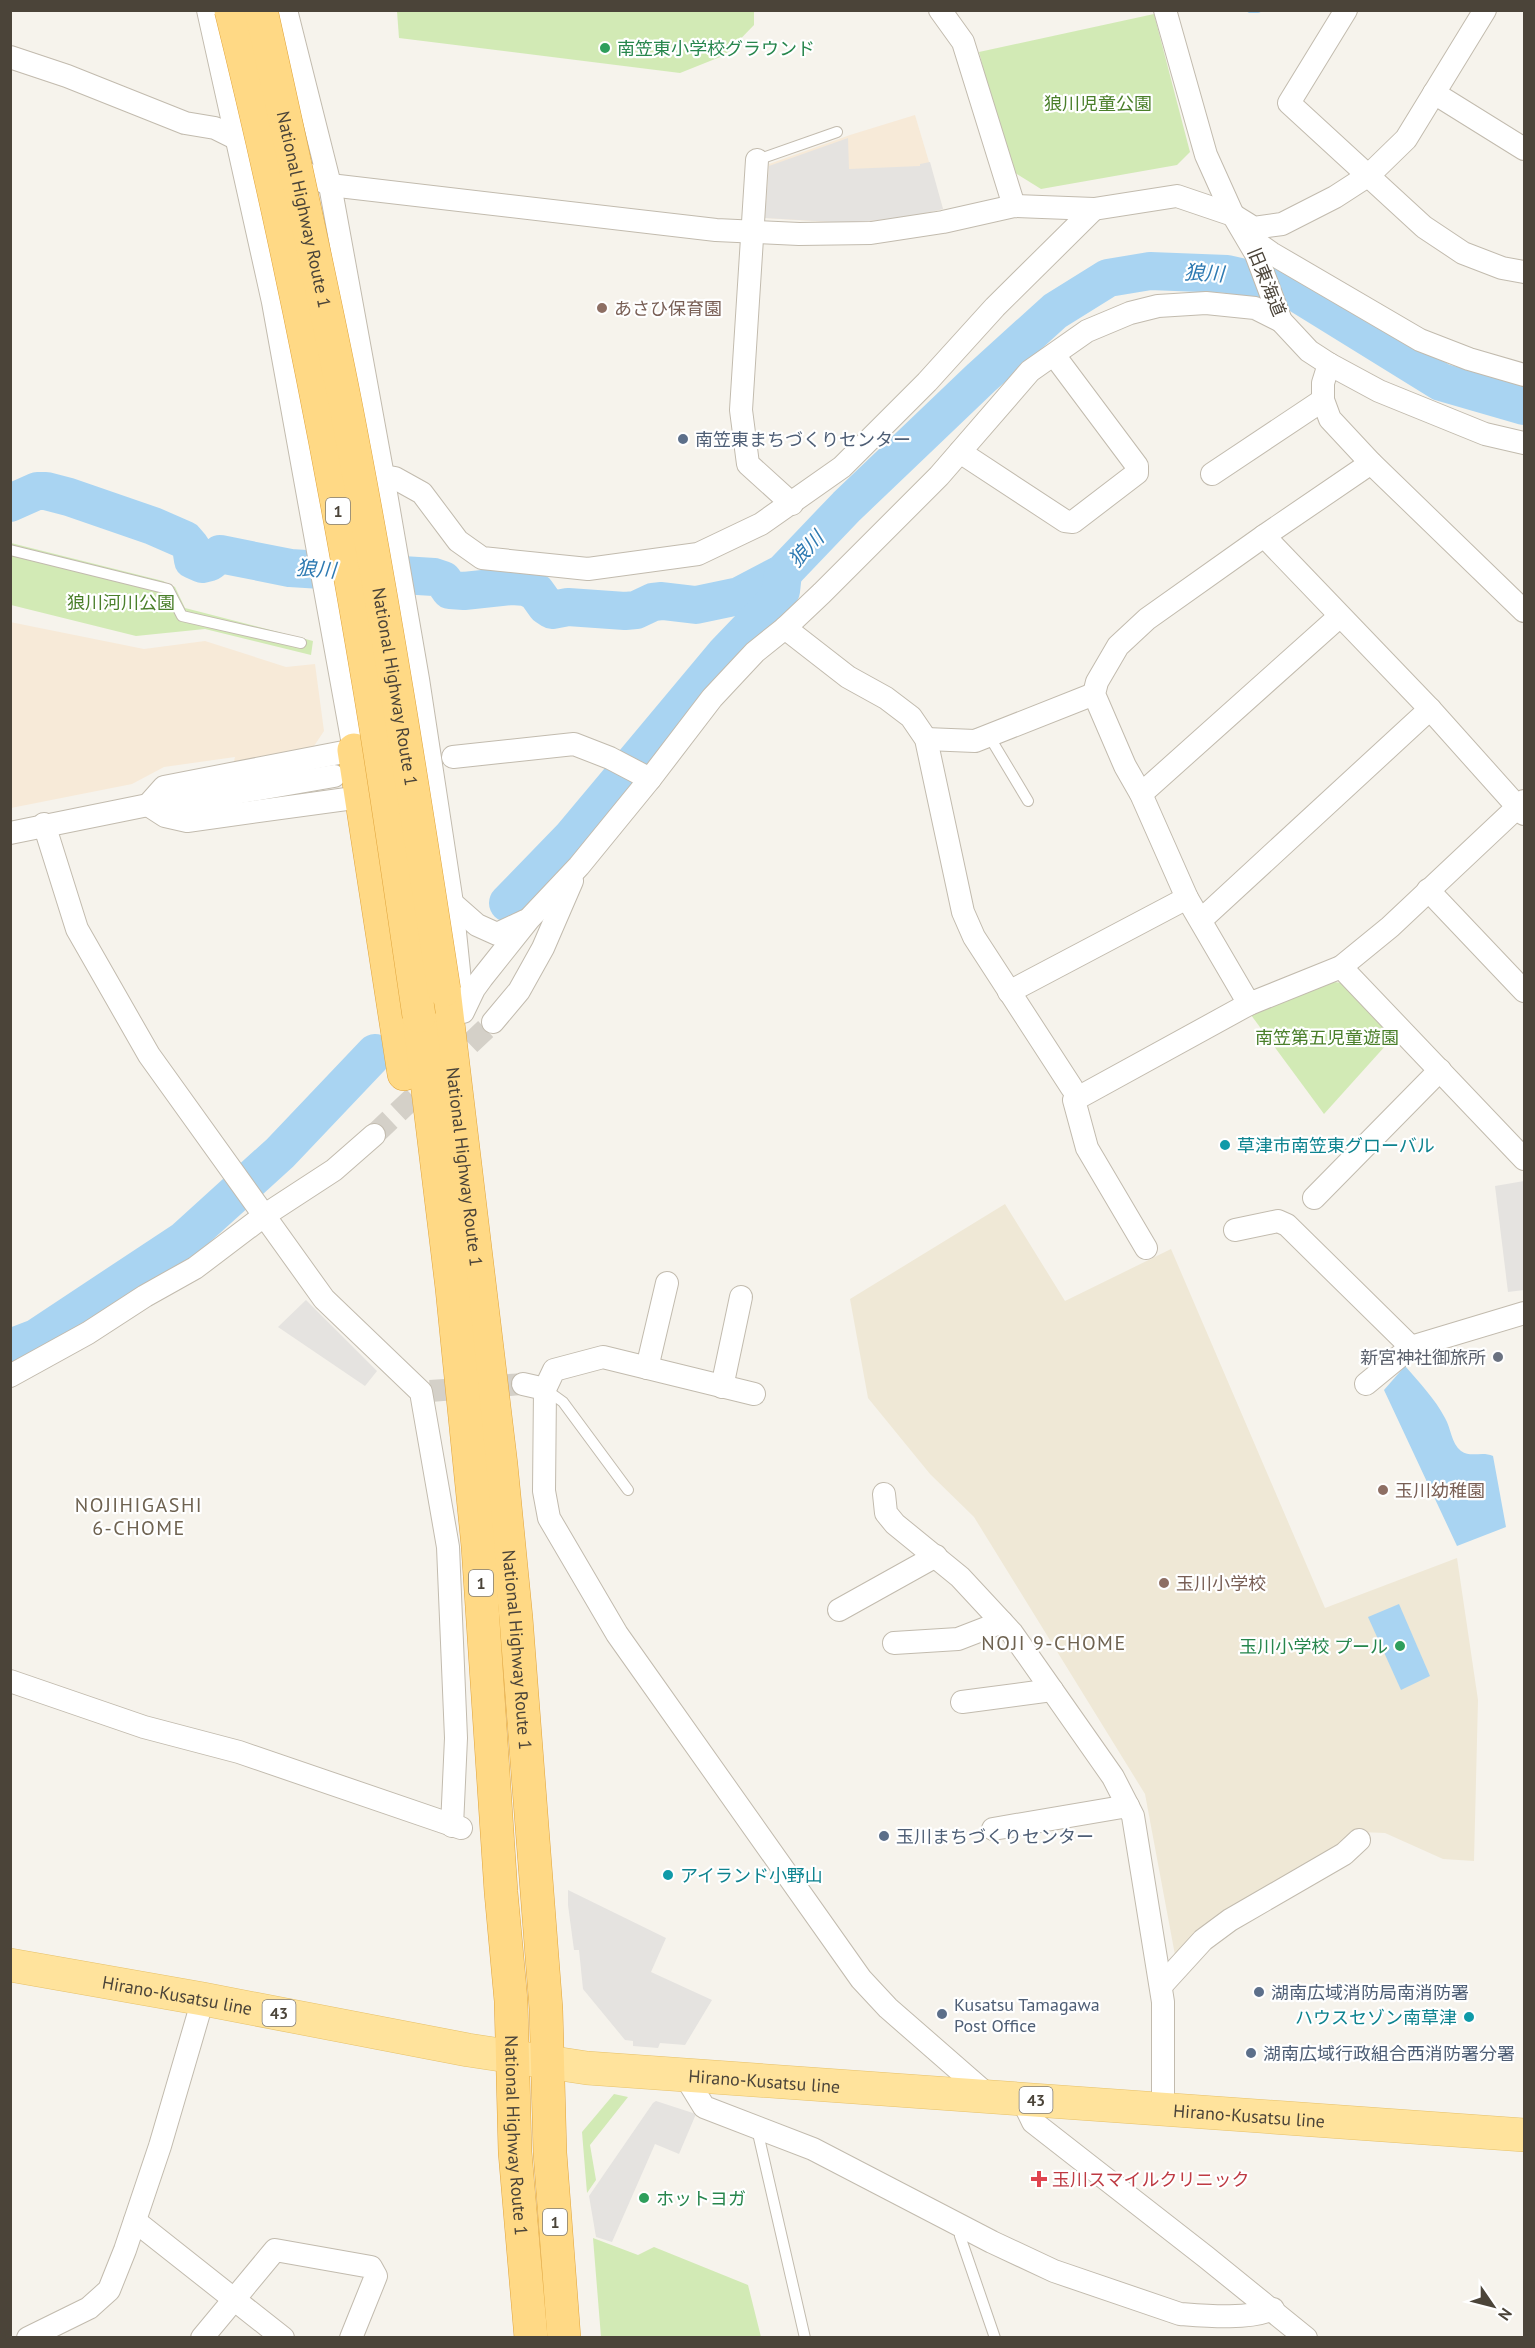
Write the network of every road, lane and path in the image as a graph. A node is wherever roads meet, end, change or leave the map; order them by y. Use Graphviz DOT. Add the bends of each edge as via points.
graph roads {
  1 [pos="208,10"];
  2 [pos="231,10"];
  3 [pos="261,10"];
  4 [pos="286,10"];
  5 [pos="940,10"];
  6 [pos="1165,10"];
  7 [pos="1346,10"];
  8 [pos="1485,10"];
  9 [pos="10,57"];
  10 [pos="1434,93"];
  11 [pos="837,132"];
  12 [pos="235,136"];
  13 [pos="1524,149"];
  14 [pos="757,160"];
  15 [pos="1369,176"];
  16 [pos="330,184"];
  17 [pos="1014,206"];
  18 [pos="1094,209"];
  19 [pos="1233,215"];
  20 [pos="754,231"];
  21 [pos="1247,235"];
  22 [pos="1524,272"];
  23 [pos="1281,321"];
  24 [pos="1054,354"];
  25 [pos="1329,364"];
  26 [pos="1524,375"];
  27 [pos="1323,400"];
  28 [pos="376,437"];
  29 [pos="1524,443"];
  30 [pos="960,452"];
  31 [pos="303,461"];
  32 [pos="1371,463"];
  33 [pos="1212,474"];
  34 [pos="383,476"];
  35 [pos="792,504"];
  36 [pos="1264,536"];
  37 [pos="10,550"];
  38 [pos="1524,611"];
  39 [pos="1340,616"];
  40 [pos="785,628"];
  41 [pos="301,643"];
  42 [pos="1094,694"];
  43 [pos="1430,709"];
  44 [pos="989,736"];
  45 [pos="926,739"];
  46 [pos="354,750"];
  47 [pos="453,758"];
  48 [pos="334,776"];
  49 [pos="650,779"];
  50 [pos="1141,794"];
  51 [pos="361,797"];
  52 [pos="1028,801"];
  53 [pos="148,805"];
  54 [pos="1522,808"];
  55 [pos="44,824"];
  56 [pos="10,833"];
  57 [pos="579,866"];
  58 [pos="1428,890"];
  59 [pos="1187,898"];
  60 [pos="452,903"];
  61 [pos="529,919"];
  62 [pos="1201,920"];
  63 [pos="1341,968"];
  64 [pos="1524,991"];
  65 [pos="1009,992"];
  66 [pos="453,1001"];
  67 [pos="1250,1004"];
  68 [pos="493,1022"];
  69 [pos="1440,1070"];
  70 [pos="1071,1088"];
  71 [pos="374,1135"];
  72 [pos="1524,1159"];
  73 [pos="253,1198"];
  74 [pos="1314,1198"];
  75 [pos="1235,1230"];
  76 [pos="1146,1248"];
  77 [pos="667,1283"];
  78 [pos="466,1286"];
  79 [pos="741,1297"];
  80 [pos="1524,1313"];
  81 [pos="1411,1347"];
  82 [pos="647,1368"];
  83 [pos="10,1376"];
  84 [pos="523,1384"];
  85 [pos="1365,1384"];
  86 [pos="722,1387"];
  87 [pos="545,1389"];
  88 [pos="754,1394"];
  89 [pos="628,1490"];
  90 [pos="884,1494"];
  91 [pos="463,1547"];
  92 [pos="936,1556"];
  93 [pos="839,1610"];
  94 [pos="1002,1622"];
  95 [pos="894,1643"];
  96 [pos="10,1681"];
  97 [pos="1052,1690"];
  98 [pos="962,1702"];
  99 [pos="1128,1806"];
  100 [pos="993,1829"];
  101 [pos="1359,1839"];
  102 [pos="10,1965"];
  103 [pos="1161,1986"];
  104 [pos="203,1999"];
  105 [pos="513,2057"];
  106 [pos="547,2062"];
  107 [pos="685,2076"];
  108 [pos="990,2097"];
  109 [pos="1022,2099"];
  110 [pos="1163,2110"];
  111 [pos="756,2125"];
  112 [pos="1524,2135"];
  113 [pos="135,2221"];
  114 [pos="959,2225"];
  115 [pos="234,2299"];
  116 [pos="1273,2309"];
  117 [pos="28,2337"];
  118 [pos="202,2337"];
  119 [pos="283,2337"];
  120 [pos="351,2337"];
  121 [pos="531,2337"];
  122 [pos="564,2337"];
  123 [pos="806,2337"];
  124 [pos="995,2337"];
  125 [pos="1306,2337"];
  1 -- 12 [label="street"];
  2 -- 78 [label="highway, National Highway Route 1 / 1, bridge" via="303,330 337,505"];
  3 -- 66 [label="highway, National Highway Route 1 / 1, bridge" via="345,405"];
  4 -- 16 [label="street"];
  5 -- 17 [label="street" via="963,42"];
  6 -- 19 [label="street, 旧東海道" via="1206,155"];
  7 -- 15 [label="street" via="1289,103"];
  8 -- 10 [label="street"];
  9 -- 12 [label="street" via="185,123"];
  10 -- 13 [label="street"];
  10 -- 15 [label="street" via="1406,139"];
  11 -- 14 [label="lane"];
  12 -- 16 [label="street"];
  12 -- 31 [label="street" via="273,302"];
  14 -- 20 [label="street"];
  15 -- 19 [label="street" via="1282,224 1254,228"];
  15 -- 22 [label="street" via="1424,227 1463,253"];
  16 -- 20 [label="street" via="716,230"];
  16 -- 28 [label="street"];
  17 -- 18 [label="street"];
  17 -- 20 [label="street" via="871,233"];
  18 -- 19 [label="street" via="1177,196"];
  18 -- 35 [label="street" via="842,467"];
  19 -- 21 [label="street, 旧東海道"];
  20 -- 35 [label="street" via="741,410 748,464"];
  21 -- 23 [label="street, 旧東海道"];
  21 -- 26 [label="street" via="1290,265 1420,340"];
  23 -- 24 [label="street" via="1255,308 1206,303 1158,306 1087,331"];
  23 -- 25 [label="street, 旧東海道" via="1309,351"];
  24 -- 30 [label="street" via="1030,371"];
  24 -- 30 [label="street" via="1137,466 1137,473 1073,522 1065,521"];
  25 -- 27 [label="street"];
  25 -- 29 [label="street, 旧東海道" via="1443,418"];
  27 -- 32 [label="street" via="1330,419"];
  27 -- 33 [label="street"];
  28 -- 31 [label="street"];
  28 -- 34 [label="street"];
  30 -- 40 [label="street"];
  31 -- 46 [label="street"];
  32 -- 36 [label="street"];
  32 -- 38 [label="street"];
  34 -- 35 [label="street" via="423,493 458,541 482,558 588,569 698,554 761,524"];
  34 -- 60 [label="street"];
  36 -- 39 [label="street"];
  36 -- 42 [label="street" via="1118,646"];
  37 -- 41 [label="lane" via="168,589 182,616"];
  39 -- 43 [label="street"];
  39 -- 50 [label="street"];
  40 -- 45 [label="street" via="848,677 911,717"];
  40 -- 49 [label="street" via="755,652 712,698"];
  42 -- 44 [label="street"];
  42 -- 50 [label="street"];
  43 -- 54 [label="street"];
  43 -- 62 [label="street"];
  44 -- 45 [label="street" via="975,741"];
  44 -- 52 [label="lane"];
  45 -- 65 [label="street" via="963,912"];
  46 -- 51 [label="highway"];
  46 -- 53 [label="street" via="164,787"];
  47 -- 49 [label="street" via="574,744"];
  48 -- 53 [label="street"];
  49 -- 57 [label="street"];
  50 -- 59 [label="street"];
  51 -- 53 [label="street" via="187,821 165,816"];
  51 -- 78 [label="highway" via="416,1164 439,1277"];
  53 -- 55 [label="street"];
  54 -- 58 [label="street"];
  55 -- 56 [label="street"];
  55 -- 73 [label="street" via="78,929 149,1055"];
  57 -- 61 [label="street"];
  57 -- 68 [label="street" via="543,948 519,991"];
  58 -- 63 [label="street"];
  58 -- 64 [label="street"];
  59 -- 62 [label="street"];
  59 -- 65 [label="street"];
  60 -- 61 [label="street" via="477,925 497,934"];
  60 -- 66 [label="street"];
  61 -- 66 [label="street" via="474,989"];
  62 -- 67 [label="street"];
  63 -- 67 [label="street"];
  63 -- 69 [label="street"];
  65 -- 70 [label="street"];
  66 -- 78 [label="highway, National Highway Route 1 / 1"];
  67 -- 76 [label="street" via="1074,1100 1087,1148"];
  69 -- 72 [label="street"];
  69 -- 74 [label="street"];
  71 -- 73 [label="street" via="334,1170"];
  73 -- 83 [label="street" via="195,1268"];
  73 -- 91 [label="street" via="324,1299 426,1391"];
  75 -- 81 [label="street" via="1278,1221 1287,1225"];
  77 -- 82 [label="street"];
  78 -- 91 [label="highway, National Highway Route 1 / 1"];
  78 -- 106 [label="highway, National Highway Route 1 / 1" via="516,1618"];
  79 -- 86 [label="street"];
  80 -- 81 [label="street"];
  81 -- 85 [label="street"];
  82 -- 86 [label="street"];
  82 -- 87 [label="street" via="603,1357 554,1370"];
  84 -- 87 [label="street"];
  86 -- 88 [label="street"];
  87 -- 89 [label="lane" via="563,1402"];
  87 -- 108 [label="street" via="544,1491 549,1518 617,1634 861,1979 888,2008"];
  90 -- 92 [label="street" via="886,1513 895,1524"];
  91 -- 96 [label="street" via="456,1827 239,1752 144,1727"];
  91 -- 105 [label="highway, National Highway Route 1 / 1" via="501,1893"];
  92 -- 93 [label="street"];
  92 -- 94 [label="street"];
  94 -- 95 [label="street" via="958,1639"];
  94 -- 97 [label="street"];
  97 -- 98 [label="street"];
  97 -- 99 [label="street" via="1113,1777"];
  99 -- 100 [label="street"];
  99 -- 103 [label="street" via="1133,1816"];
  101 -- 103 [label="street" via="1344,1854 1230,1920 1203,1940"];
  102 -- 104 [label="main road, Hirano-Kusatsu line / 43"];
  103 -- 110 [label="street"];
  104 -- 105 [label="main road, Hirano-Kusatsu line / 43"];
  104 -- 113 [label="street"];
  105 -- 106 [label="main road, Hirano-Kusatsu line / 43"];
  105 -- 121 [label="highway, National Highway Route 1 / 1" via="515,2152"];
  106 -- 107 [label="main road, Hirano-Kusatsu line / 43"];
  106 -- 122 [label="highway, National Highway Route 1 / 1"];
  107 -- 108 [label="main road, Hirano-Kusatsu line / 43"];
  107 -- 111 [label="street" via="704,2107"];
  108 -- 109 [label="main road, Hirano-Kusatsu line / 43"];
  109 -- 110 [label="main road, Hirano-Kusatsu line / 43"];
  109 -- 116 [label="street" via="1033,2122"];
  110 -- 112 [label="main road, Hirano-Kusatsu line / 43"];
  111 -- 114 [label="street" via="851,2167"];
  111 -- 123 [label="lane"];
  113 -- 115 [label="street"];
  113 -- 117 [label="street" via="109,2290 89,2308"];
  114 -- 116 [label="street" via="1054,2271 1180,2314 1260,2315"];
  114 -- 124 [label="lane"];
  115 -- 118 [label="street"];
  115 -- 119 [label="street"];
  115 -- 120 [label="street" via="275,2250 371,2267 376,2276"];
  116 -- 125 [label="street"];
}
